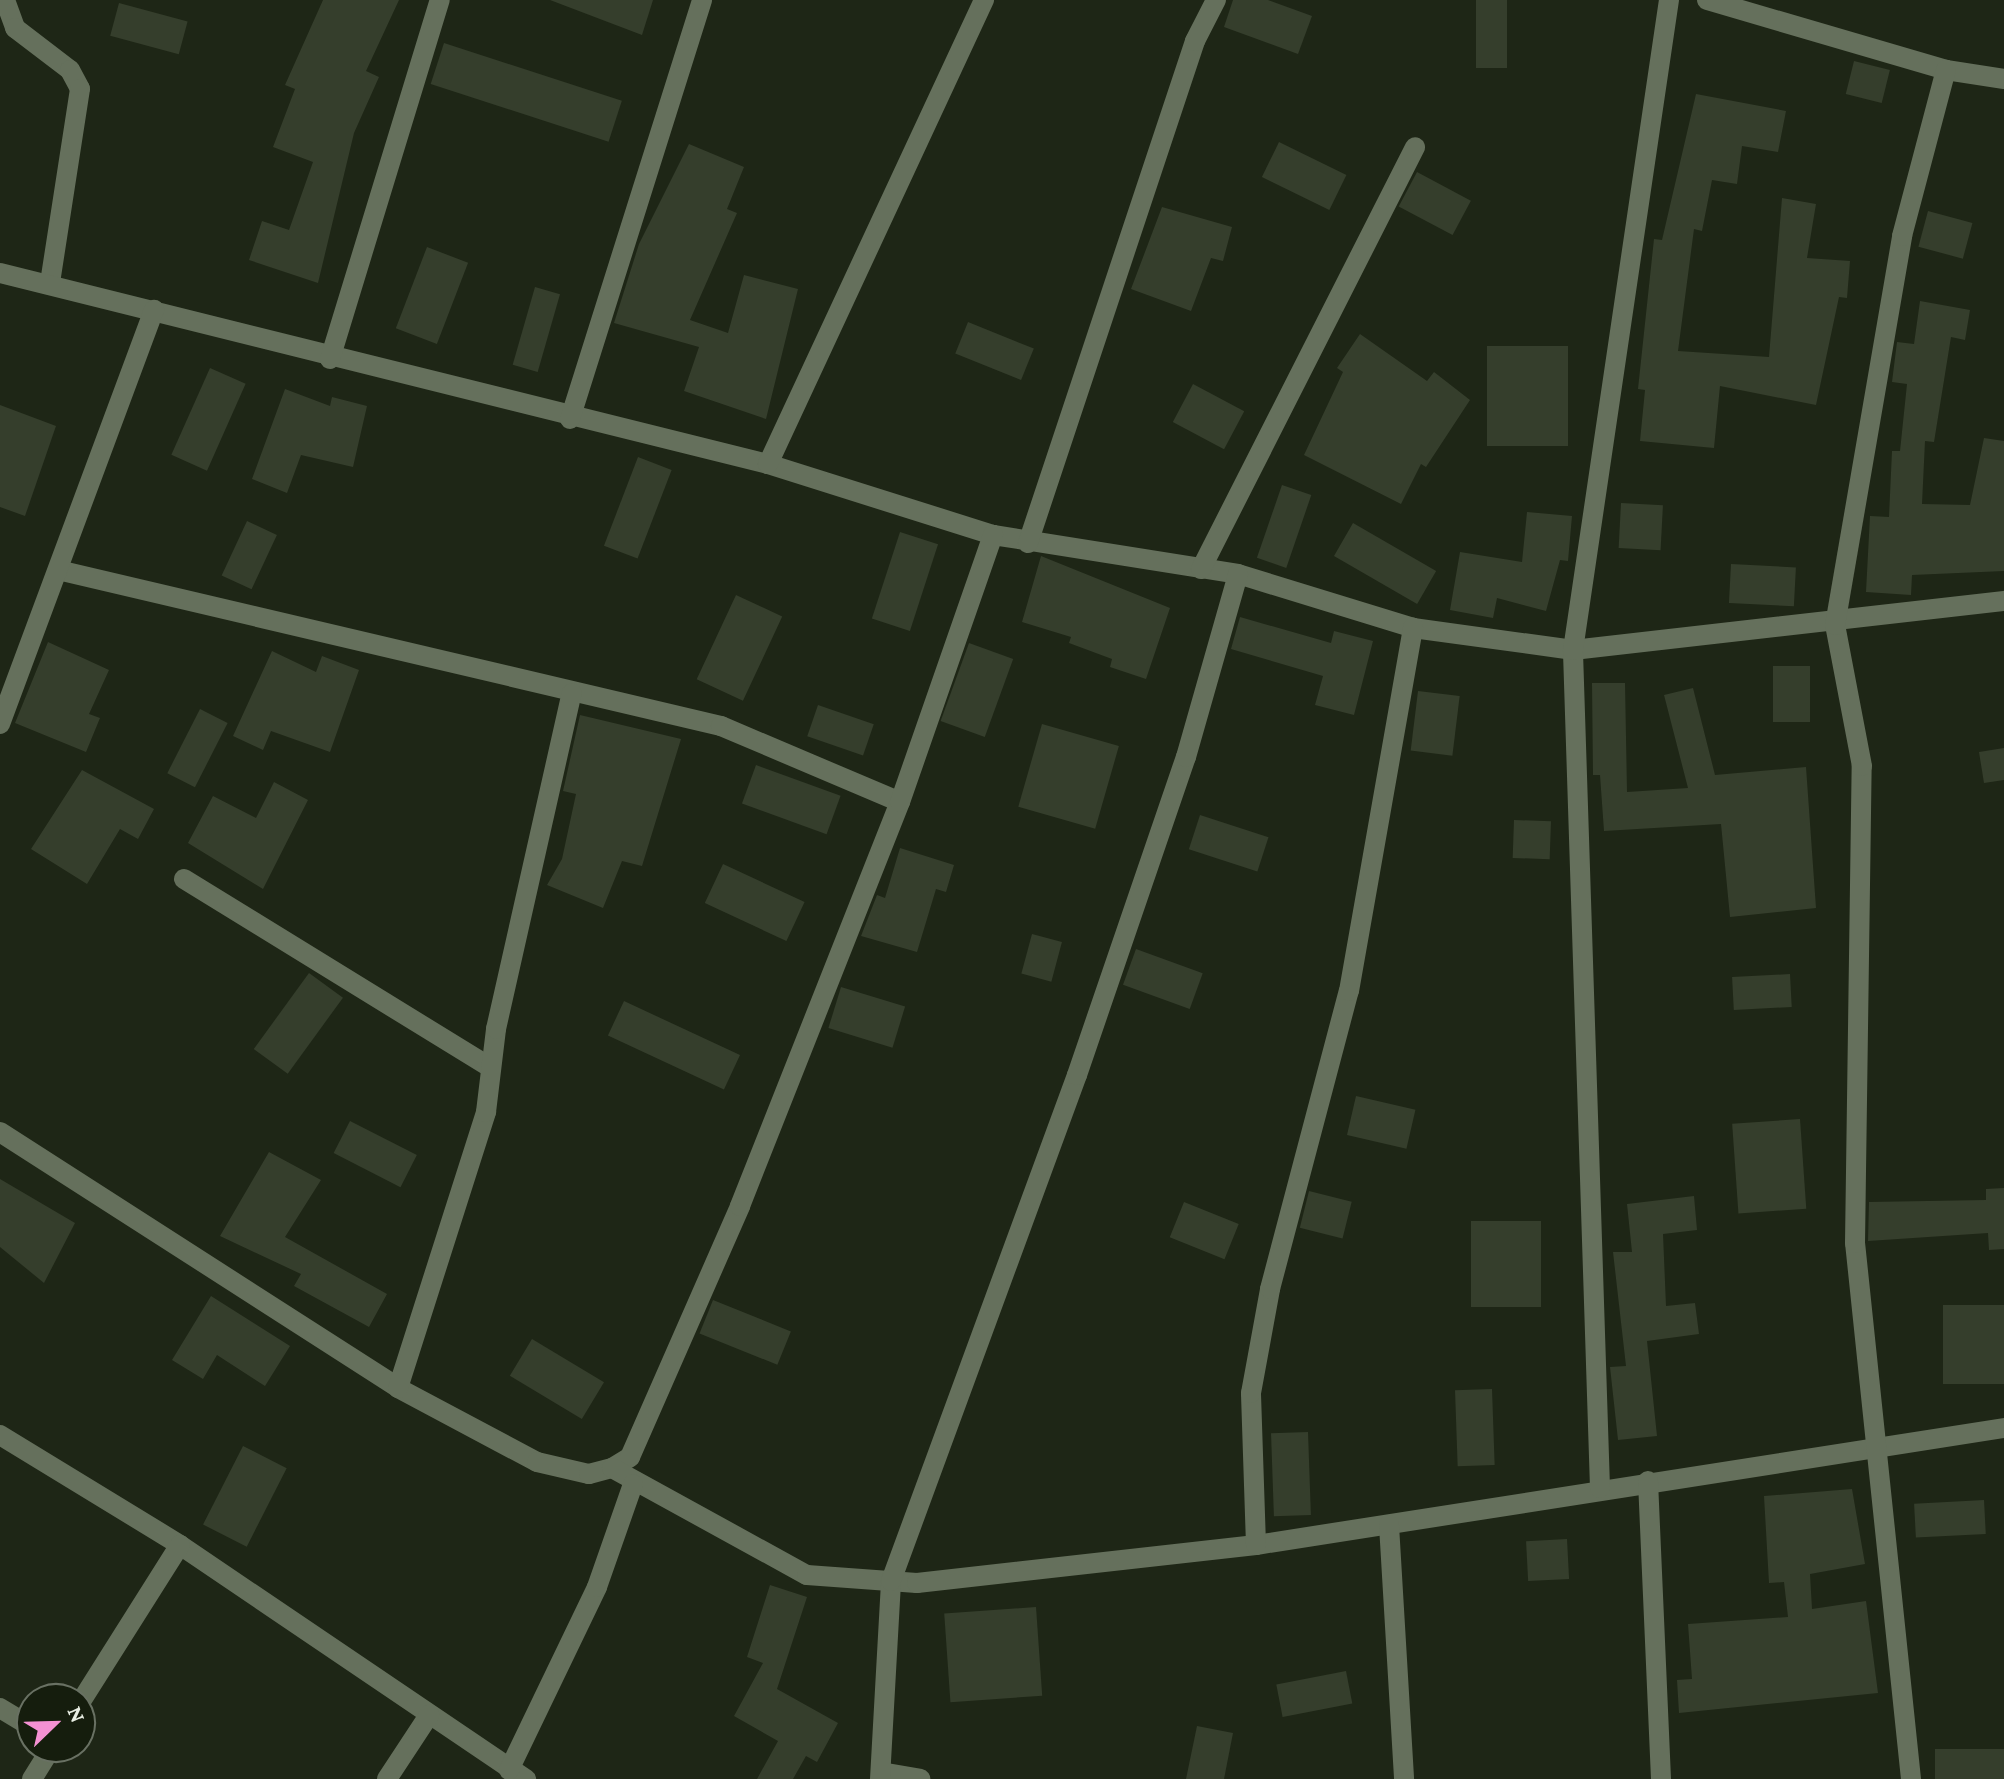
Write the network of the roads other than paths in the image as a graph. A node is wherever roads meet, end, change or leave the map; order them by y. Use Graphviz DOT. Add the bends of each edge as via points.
graph roads {
  1 [pos="5,0"];
  2 [pos="440,0"];
  3 [pos="702,0"];
  4 [pos="984,0"];
  5 [pos="1216,0"];
  6 [pos="1669,0"];
  7 [pos="1707,0"];
  8 [pos="1946,70"];
  9 [pos="2004,79"];
  10 [pos="1415,147"];
  11 [pos="0,273"];
  12 [pos="50,282"];
  13 [pos="154,310"];
  14 [pos="330,359"];
  15 [pos="570,419"];
  16 [pos="768,464"];
  17 [pos="993,535"];
  18 [pos="1028,543"];
  19 [pos="1201,569"];
  20 [pos="58,570"];
  21 [pos="1238,574"];
  22 [pos="2004,601"];
  23 [pos="1835,625"];
  24 [pos="1413,628"];
  25 [pos="1573,650"];
  26 [pos="572,693"];
  27 [pos="0,724"];
  28 [pos="900,802"];
  29 [pos="184,879"];
  30 [pos="496,1029"];
  31 [pos="456,1044"];
  32 [pos="489,1067"];
  33 [pos="0,1132"];
  34 [pos="398,1388"];
  35 [pos="2004,1428"];
  36 [pos="0,1435"];
  37 [pos="1879,1448"];
  38 [pos="612,1468"];
  39 [pos="1648,1481"];
  40 [pos="633,1484"];
  41 [pos="1600,1488"];
  42 [pos="1389,1525"];
  43 [pos="180,1545"];
  44 [pos="1256,1545"];
  45 [pos="891,1581"];
  46 [pos="93,1683"];
  47 [pos="429,1715"];
  48 [pos="517,1774"];
  49 [pos="880,1776"];
  50 [pos="387,1779"];
  51 [pos="920,1779"];
  52 [pos="1404,1779"];
  53 [pos="1661,1779"];
  54 [pos="1911,1779"];
  1 -- 12 [label="street" via="15,28 70,70 80,89"];
  2 -- 14 [label="street"];
  3 -- 15 [label="street"];
  4 -- 16 [label="street"];
  5 -- 18 [label="street" via="1195,41"];
  6 -- 25 [label="street"];
  7 -- 8 [label="street"];
  8 -- 9 [label="street"];
  8 -- 23 [label="street" via="1902,236"];
  10 -- 19 [label="street"];
  11 -- 12 [label="street"];
  12 -- 13 [label="street"];
  13 -- 14 [label="street"];
  13 -- 20 [label="street"];
  14 -- 15 [label="street"];
  15 -- 16 [label="street"];
  16 -- 17 [label="street"];
  17 -- 18 [label="street"];
  17 -- 28 [label="street"];
  18 -- 19 [label="street"];
  19 -- 21 [label="street"];
  20 -- 26 [label="street"];
  20 -- 27 [label="street"];
  21 -- 24 [label="street"];
  21 -- 45 [label="street" via="1186,757 1077,1075"];
  22 -- 23 [label="street"];
  23 -- 25 [label="street"];
  23 -- 37 [label="street" via="1862,766 1855,1243"];
  24 -- 25 [label="street"];
  24 -- 44 [label="street" via="1349,991 1270,1289 1251,1393"];
  25 -- 41 [label="street"];
  26 -- 28 [label="street" via="721,726"];
  26 -- 30 [label="street"];
  28 -- 38 [label="street" via="740,1206 630,1457"];
  29 -- 31 [label="street"];
  30 -- 31 [label="street"];
  30 -- 32 [label="street"];
  31 -- 32 [label="street"];
  32 -- 34 [label="street" via="486,1112"];
  33 -- 34 [label="street"];
  34 -- 38 [label="street" via="537,1462 589,1474"];
  35 -- 37 [label="street"];
  36 -- 43 [label="street"];
  37 -- 39 [label="street"];
  37 -- 54 [label="street"];
  38 -- 40 [label="street"];
  39 -- 41 [label="street"];
  39 -- 53 [label="street"];
  40 -- 45 [label="street" via="807,1575"];
  40 -- 48 [label="street" via="597,1587"];
  41 -- 42 [label="street"];
  42 -- 44 [label="street"];
  42 -- 52 [label="street"];
  43 -- 46 [label="street"];
  43 -- 47 [label="street"];
  44 -- 45 [label="street"];
  45 -- 49 [label="street"];
  47 -- 48 [label="street"];
  47 -- 50 [label="street"];
  49 -- 51 [label="street"];
}
